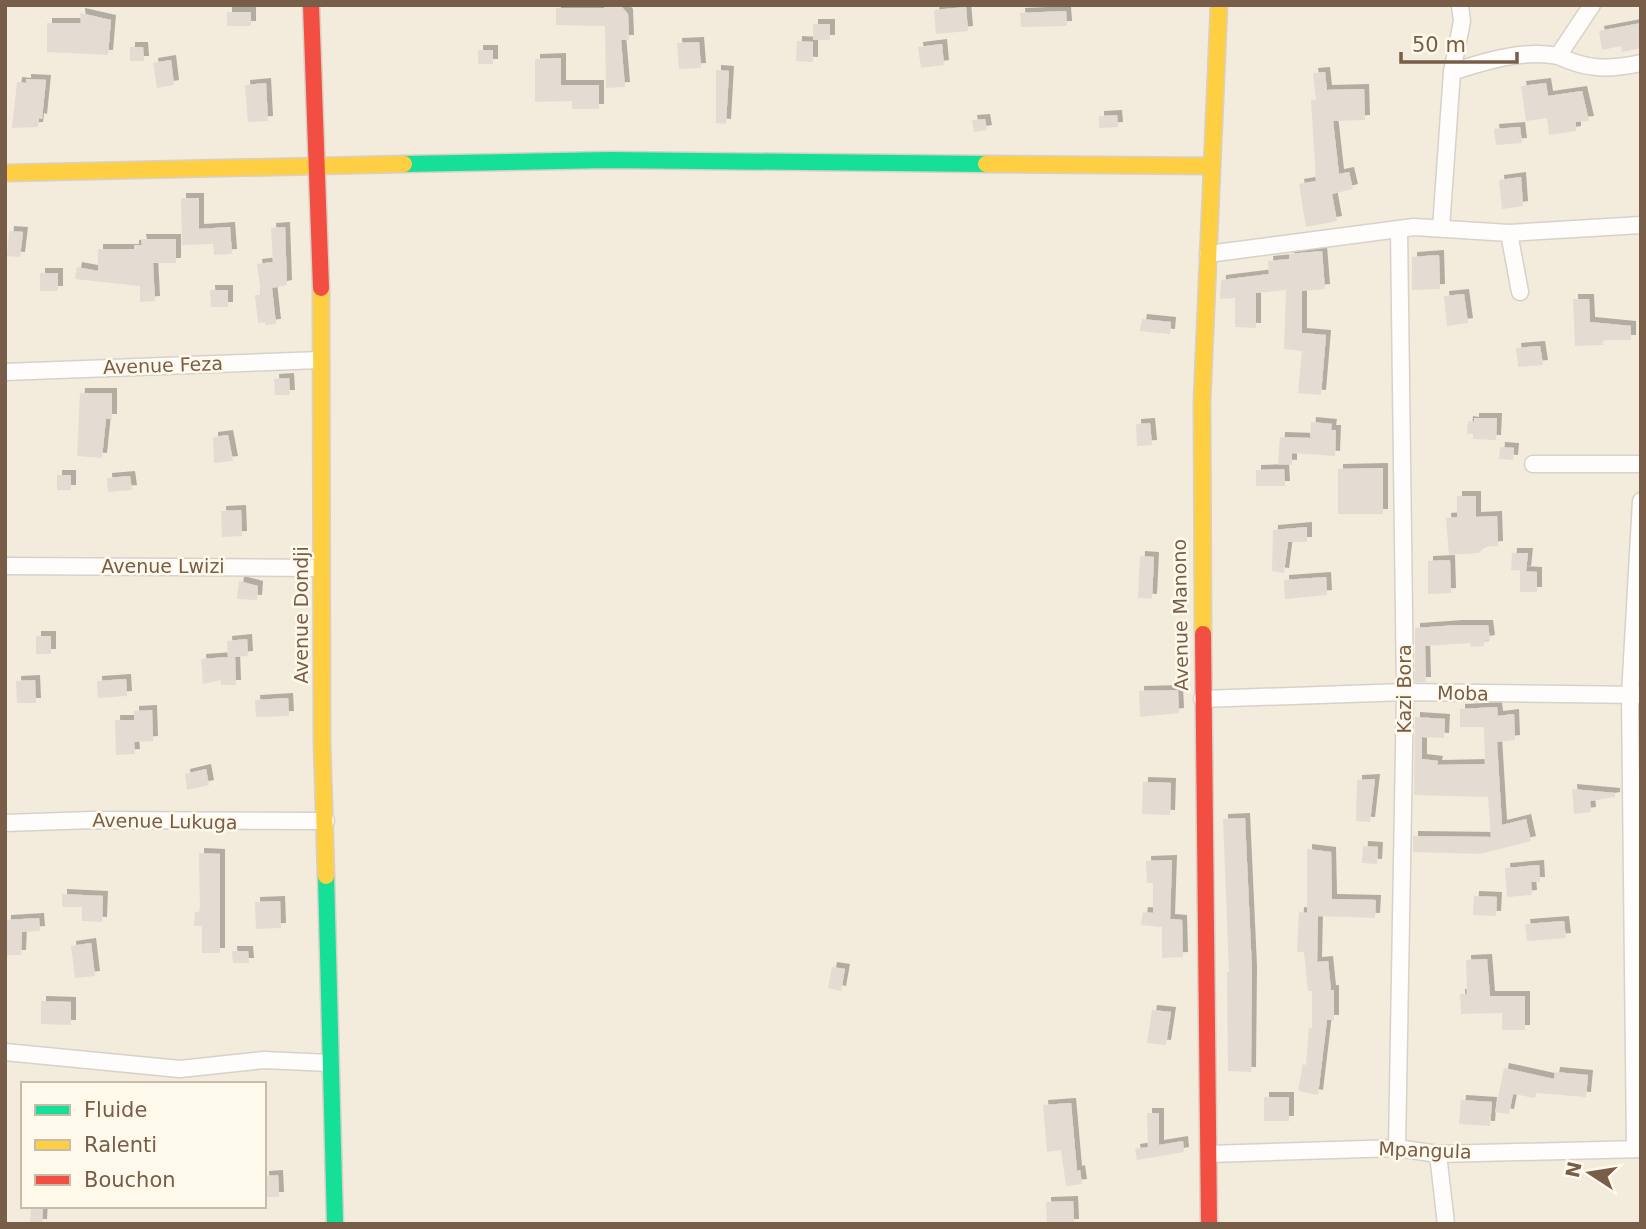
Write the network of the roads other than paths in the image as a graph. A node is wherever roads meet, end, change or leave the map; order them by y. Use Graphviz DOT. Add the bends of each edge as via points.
graph roads {
  1 [pos="311,5"];
  2 [pos="1219,5"];
  3 [pos="1460,5"];
  4 [pos="1592,5"];
  5 [pos="1558,56"];
  6 [pos="1641,63"];
  7 [pos="1452,72"];
  8 [pos="1210,166"];
  9 [pos="316,167"];
  10 [pos="5,173"];
  11 [pos="1641,225"];
  12 [pos="1441,228"];
  13 [pos="1399,229"];
  14 [pos="1509,233"];
  15 [pos="1208,254"];
  16 [pos="1520,292"];
  17 [pos="320,360"];
  18 [pos="5,372"];
  19 [pos="1533,464"];
  20 [pos="1641,464"];
  21 [pos="1641,501"];
  22 [pos="5,566"];
  23 [pos="320,568"];
  24 [pos="1405,692"];
  25 [pos="1636,695"];
  26 [pos="1202,699"];
  27 [pos="326,821"];
  28 [pos="5,823"];
  29 [pos="5,1052"];
  30 [pos="330,1063"];
  31 [pos="1397,1148"];
  32 [pos="1638,1149"];
  33 [pos="1209,1153"];
  34 [pos="1438,1154"];
  35 [pos="335,1224"];
  36 [pos="1209,1224"];
  37 [pos="1446,1224"];
  1 -- 9 [label="street, Avenue Dondji"];
  2 -- 8 [label="street, Avenue Manono"];
  3 -- 7 [label="street" via="1462,21"];
  4 -- 5 [label="street"];
  5 -- 6 [label="street" via="1601,69"];
  5 -- 7 [label="street" via="1539,52"];
  7 -- 12 [label="street"];
  8 -- 9 [label="street" via="609,160"];
  8 -- 15 [label="street, Avenue Manono"];
  9 -- 10 [label="street"];
  9 -- 17 [label="street, Avenue Dondji" via="321,225"];
  11 -- 14 [label="street"];
  12 -- 13 [label="street"];
  12 -- 14 [label="street"];
  13 -- 15 [label="street"];
  13 -- 24 [label="street, Kazi Bora"];
  14 -- 16 [label="street"];
  15 -- 26 [label="street, Avenue Manono" via="1199,544"];
  17 -- 18 [label="street, Avenue Feza"];
  17 -- 23 [label="street, Avenue Dondji" via="324,483"];
  19 -- 20 [label="street"];
  21 -- 25 [label="street"];
  22 -- 23 [label="street, Avenue Lwizi"];
  23 -- 27 [label="street, Avenue Dondji"];
  24 -- 25 [label="street, Moba"];
  24 -- 26 [label="street, Moba"];
  24 -- 31 [label="street, Kazi Bora"];
  25 -- 32 [label="street"];
  26 -- 33 [label="street, Avenue Manono"];
  27 -- 28 [label="street, Avenue Lukuga"];
  27 -- 30 [label="street, Avenue Dondji"];
  29 -- 30 [label="street" via="180,1069 264,1060"];
  30 -- 35 [label="street, Avenue Dondji"];
  31 -- 33 [label="street, Mpangula"];
  31 -- 34 [label="street, Mpangula"];
  32 -- 34 [label="street, Mpangula"];
  33 -- 36 [label="street, Avenue Manono"];
  34 -- 37 [label="street"];
}
